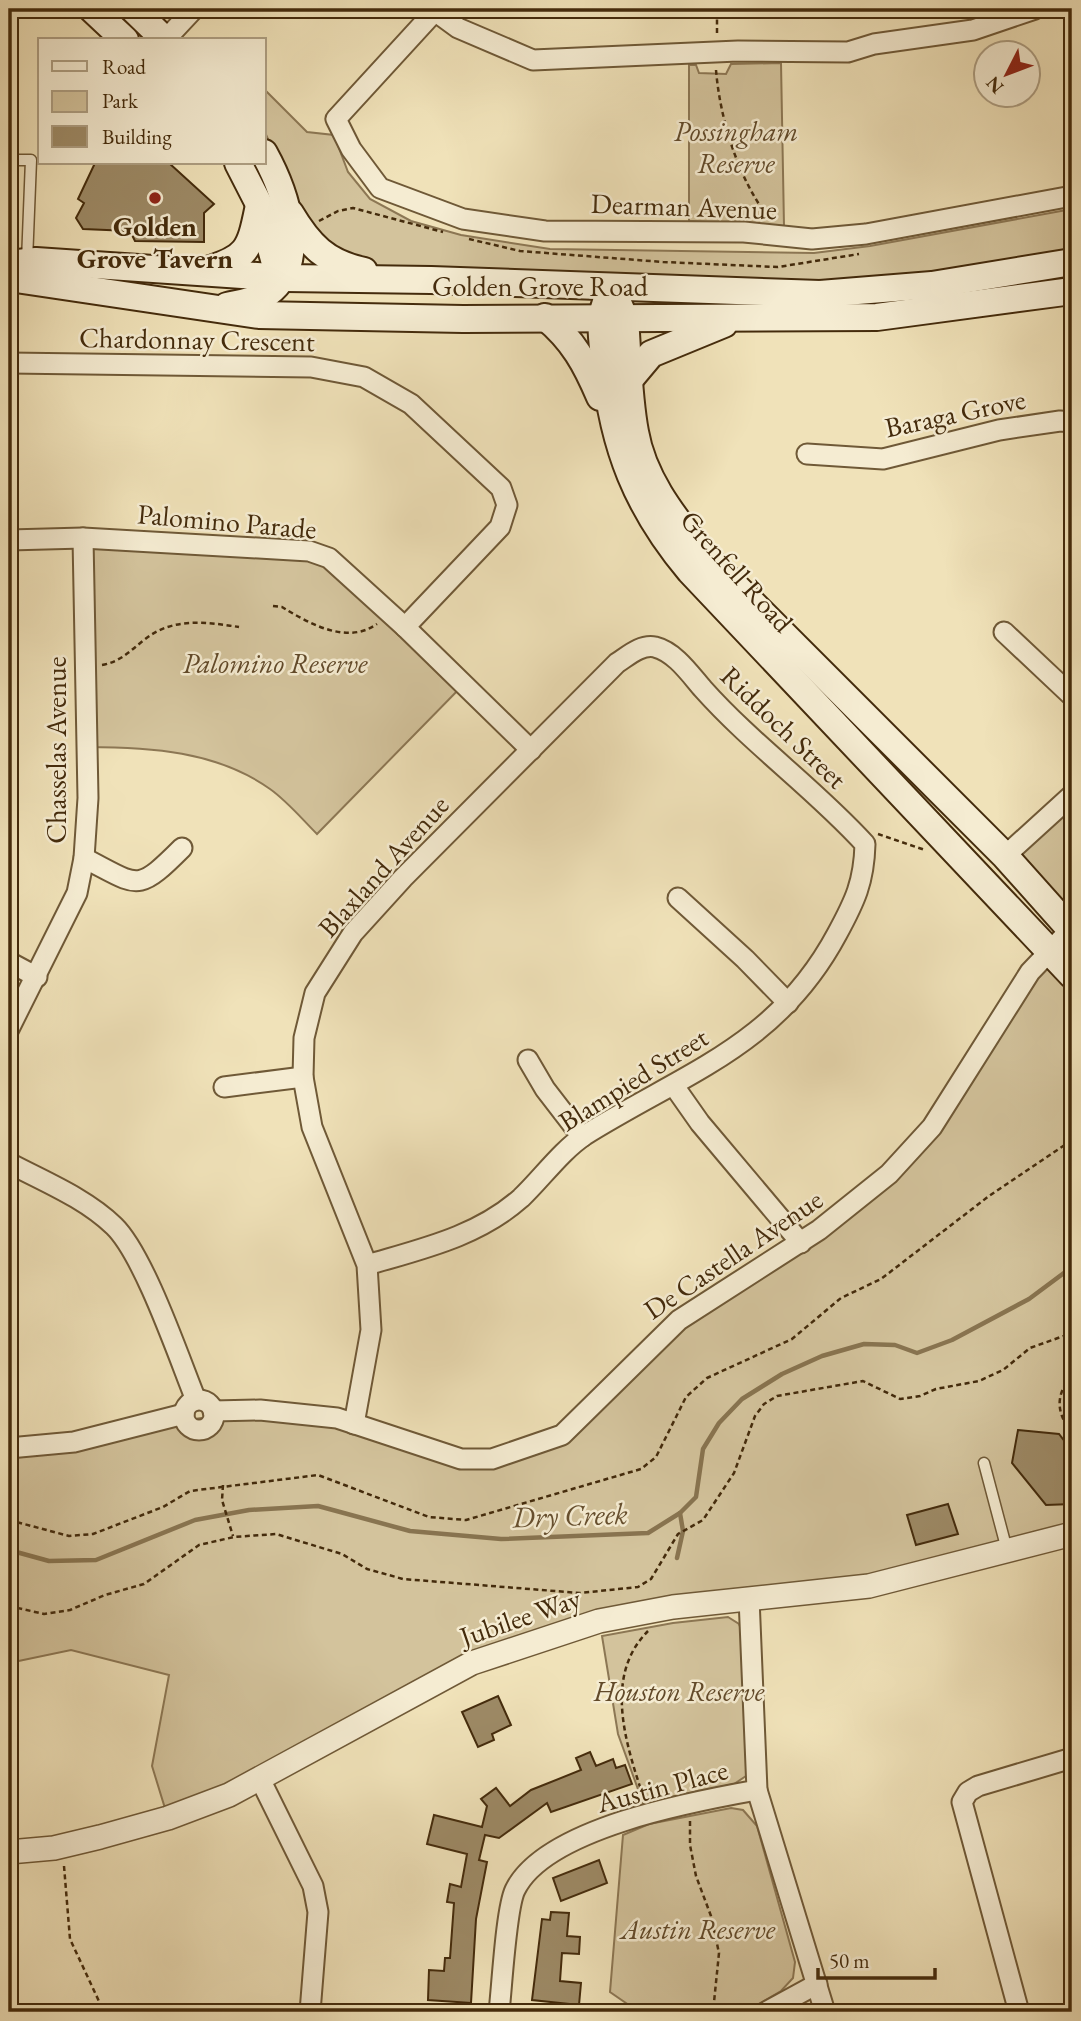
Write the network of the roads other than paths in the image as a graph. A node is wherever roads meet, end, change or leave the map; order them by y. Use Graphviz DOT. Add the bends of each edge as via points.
graph roads {
  1 [pos="93,9"];
  2 [pos="133,9"];
  3 [pos="194,9"];
  4 [pos="1035,9"];
  5 [pos="434,10"];
  6 [pos="123,38"];
  7 [pos="163,38"];
  8 [pos="167,38"];
  9 [pos="266,158"];
  10 [pos="9,160"];
  11 [pos="239,164"];
  12 [pos="1072,196"];
  13 [pos="259,204"];
  14 [pos="286,208"];
  15 [pos="1072,262"];
  16 [pos="15,268"];
  17 [pos="198,272"];
  18 [pos="279,278"];
  19 [pos="407,280"];
  20 [pos="611,287"];
  21 [pos="1071,301"];
  22 [pos="218,308"];
  23 [pos="545,317"];
  24 [pos="409,318"];
  25 [pos="613,319"];
  26 [pos="739,319"];
  27 [pos="9,363"];
  28 [pos="630,379"];
  29 [pos="1071,422"];
  30 [pos="617,437"];
  31 [pos="807,454"];
  32 [pos="83,538"];
  33 [pos="9,540"];
  34 [pos="405,627"];
  35 [pos="1004,632"];
  36 [pos="640,648"];
  37 [pos="1072,696"];
  38 [pos="531,750"];
  39 [pos="1072,795"];
  40 [pos="182,848"];
  41 [pos="1005,856"];
  42 [pos="84,858"];
  43 [pos="864,869"];
  44 [pos="678,898"];
  45 [pos="1071,930"];
  46 [pos="1050,949"];
  47 [pos="9,962"];
  48 [pos="1072,975"];
  49 [pos="37,977"];
  50 [pos="788,1003"];
  51 [pos="9,1029"];
  52 [pos="528,1060"];
  53 [pos="303,1077"];
  54 [pos="674,1086"];
  55 [pos="224,1087"];
  56 [pos="582,1137"];
  57 [pos="9,1163"];
  58 [pos="801,1242"];
  59 [pos="367,1265"];
  60 [pos="198,1408"];
  61 [pos="354,1424"];
  62 [pos="9,1448"];
  63 [pos="984,1463"];
  64 [pos="1072,1534"];
  65 [pos="1007,1551"];
  66 [pos="749,1598"];
  67 [pos="1072,1758"];
  68 [pos="260,1779"];
  69 [pos="757,1790"];
  70 [pos="12,1855"];
  71 [pos="817,1984"];
  72 [pos="310,2012"];
  73 [pos="499,2012"];
  74 [pos="766,2012"];
  75 [pos="825,2012"];
  76 [pos="1019,2012"];
  1 -- 6 [label="main road"];
  2 -- 7 [label="main road"];
  3 -- 8 [label="street"];
  4 -- 5 [label="street" via="972,30 848,52 533,60 458,28"];
  5 -- 12 [label="street, Dearman Avenue" via="336,119 380,188 463,219 545,231 744,232 812,239 866,234"];
  9 -- 14 [label="main road"];
  10 -- 16 [label="lane" via="30,160"];
  11 -- 13 [label="main road"];
  13 -- 17 [label="main road" via="250,240 240,257"];
  13 -- 18 [label="main road"];
  14 -- 18 [label="main road" via="290,260"];
  14 -- 19 [label="main road" via="321,255 347,267"];
  15 -- 20 [label="main road, Golden Grove Road" via="932,285 820,294"];
  16 -- 17 [label="main road, Golden Grove Road"];
  16 -- 22 [label="main road, Golden Grove Road"];
  17 -- 18 [label="main road, Golden Grove Road"];
  18 -- 19 [label="main road, Golden Grove Road"];
  18 -- 22 [label="main road" via="269,293"];
  18 -- 24 [label="main road" via="320,303"];
  19 -- 20 [label="main road, Golden Grove Road"];
  20 -- 25 [label="main road, Grenfell Road"];
  21 -- 26 [label="main road, Golden Grove Road" via="877,317"];
  22 -- 24 [label="main road, Golden Grove Road" via="259,315"];
  23 -- 24 [label="main road, Golden Grove Road"];
  23 -- 25 [label="main road, Golden Grove Road"];
  23 -- 30 [label="main road" via="580,353"];
  25 -- 26 [label="main road, Golden Grove Road"];
  25 -- 28 [label="main road, Grenfell Road"];
  25 -- 30 [label="main road, Grenfell Road" via="609,403"];
  26 -- 28 [label="main road" via="651,354"];
  27 -- 34 [label="street, Chardonnay Crescent" via="311,367 364,377 411,404 501,488 507,505 500,527"];
  28 -- 41 [label="main road, Grenfell Road" via="635,433 644,462 660,496 702,553"];
  29 -- 31 [label="street, Baraga Grove" via="999,430 883,458"];
  30 -- 46 [label="main road, Grenfell Road" via="652,522 690,571"];
  32 -- 33 [label="street, Palomino Parade"];
  32 -- 34 [label="street, Palomino Parade" via="309,551 329,558"];
  32 -- 42 [label="street, Chasselas Avenue" via="88,798"];
  34 -- 38 [label="street, Palomino Parade"];
  35 -- 37 [label="street"];
  36 -- 38 [label="street, Blaxland Avenue" via="617,663"];
  36 -- 43 [label="street, Riddoch Street" via="655,647 677,660 735,725 845,822 865,844"];
  38 -- 53 [label="street, Blaxland Avenue" via="353,933 315,993 304,1038"];
  39 -- 41 [label="street"];
  40 -- 42 [label="street" via="152,878 131,882"];
  41 -- 45 [label="main road, Grenfell Road"];
  42 -- 49 [label="street, Chasselas Avenue" via="77,892"];
  43 -- 50 [label="street, Blampied Street" via="859,892 822,962"];
  44 -- 50 [label="street"];
  45 -- 46 [label="street, De Castella Avenue"];
  46 -- 48 [label="main road, Grenfell Road"];
  46 -- 58 [label="street, De Castella Avenue" via="1023,982 932,1127 851,1207"];
  47 -- 49 [label="street"];
  49 -- 51 [label="street, Chasselas Avenue"];
  50 -- 54 [label="street, Blampied Street" via="750,1038"];
  52 -- 56 [label="street"];
  53 -- 55 [label="street"];
  53 -- 59 [label="street, Blaxland Avenue" via="312,1127"];
  54 -- 56 [label="street, Blampied Street"];
  54 -- 58 [label="street" via="700,1124"];
  56 -- 59 [label="street, Blampied Street" via="519,1200 487,1221 451,1241"];
  57 -- 60 [label="street" via="97,1211 117,1228 150,1289"];
  58 -- 61 [label="street, De Castella Avenue" via="679,1320 573,1425 546,1442 492,1459 461,1459"];
  59 -- 61 [label="street, Blaxland Avenue" via="371,1330"];
  60 -- 61 [label="street, De Castella Avenue" via="299,1413"];
  60 -- 62 [label="street, De Castella Avenue" via="74,1442"];
  63 -- 65 [label="lane"];
  64 -- 65 [label="street, Jubilee Way"];
  65 -- 66 [label="street, Jubilee Way" via="869,1586"];
  66 -- 68 [label="street, Jubilee Way" via="599,1621 472,1663"];
  66 -- 69 [label="street"];
  67 -- 76 [label="street" via="978,1786 968,1791 962,1802"];
  68 -- 70 [label="street, Jubilee Way" via="168,1818"];
  68 -- 72 [label="street" via="313,1886 318,1912"];
  69 -- 71 [label="street"];
  69 -- 73 [label="street, Austin Place" via="648,1813 585,1837 525,1873 514,1893"];
  71 -- 74 [label="street"];
  71 -- 75 [label="street"];
}
